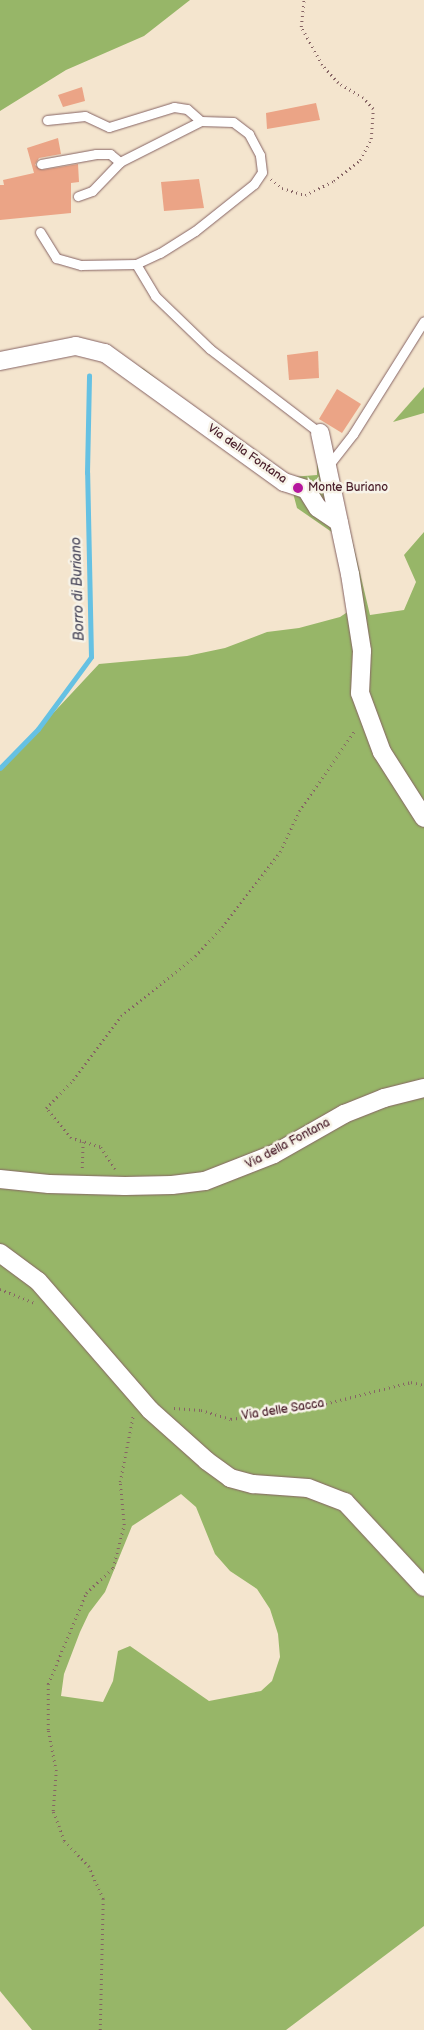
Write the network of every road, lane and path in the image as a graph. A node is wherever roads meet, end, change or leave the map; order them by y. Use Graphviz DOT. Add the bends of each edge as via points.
graph roads {
  1 [pos="304,0"];
  2 [pos="46,120"];
  3 [pos="201,121"];
  4 [pos="120,162"];
  5 [pos="40,164"];
  6 [pos="262,172"];
  7 [pos="78,196"];
  8 [pos="40,232"];
  9 [pos="136,264"];
  10 [pos="424,321"];
  11 [pos="0,361"];
  12 [pos="320,434"];
  13 [pos="328,477"];
  14 [pos="306,489"];
  15 [pos="339,522"];
  16 [pos="367,716"];
  17 [pos="424,818"];
  18 [pos="424,1088"];
  19 [pos="83,1142"];
  20 [pos="0,1179"];
  21 [pos="82,1185"];
  22 [pos="125,1186"];
  23 [pos="0,1253"];
  24 [pos="424,1385"];
  25 [pos="134,1392"];
  26 [pos="150,1410"];
  27 [pos="424,1587"];
  28 [pos="100,2030"];
  1 -- 6 [label="path" via="301,27 322,65 338,83 363,98 373,109 371,139 360,160 334,181 306,194 282,188"];
  2 -- 3 [label="lane" via="85,116 109,127 174,107 187,109"];
  3 -- 4 [label="lane"];
  3 -- 6 [label="lane" via="233,122 249,134 260,155"];
  4 -- 5 [label="lane" via="110,154 96,154"];
  4 -- 7 [label="lane" via="92,191"];
  6 -- 9 [label="lane" via="254,184 195,230"];
  8 -- 9 [label="lane" via="56,258 81,265"];
  9 -- 12 [label="lane" via="155,296 210,349"];
  10 -- 13 [label="lane"];
  11 -- 14 [label="street, Via della Fontana" via="76,346 105,353 284,482"];
  12 -- 13 [label="street"];
  13 -- 14 [label="street"];
  13 -- 15 [label="street"];
  14 -- 15 [label="street" via="318,508"];
  15 -- 16 [label="street" via="362,651 360,693"];
  16 -- 17 [label="street" via="382,752"];
  16 -- 19 [label="path" via="332,760 299,811 280,852 222,927 195,956 121,1016 73,1080 46,1108 71,1138"];
  18 -- 22 [label="street, Via della Fontana" via="384,1098 344,1114 237,1171 206,1181 172,1186"];
  19 -- 21 [label="path"];
  19 -- 22 [label="path" via="100,1147"];
  20 -- 21 [label="street, Via della Fontana"];
  21 -- 22 [label="street, Via della Fontana"];
  23 -- 25 [label="street" via="38,1281"];
  24 -- 26 [label="path, Via delle Sacca" via="411,1382 316,1406 231,1419 194,1410"];
  25 -- 26 [label="street"];
  25 -- 28 [label="path" via="132,1428 120,1482 124,1525 113,1568 86,1593 48,1684 48,1730 56,1771 53,1811 64,1841 89,1867 103,1899"];
  26 -- 27 [label="street" via="230,1478 253,1484 308,1488 345,1502"];
}
